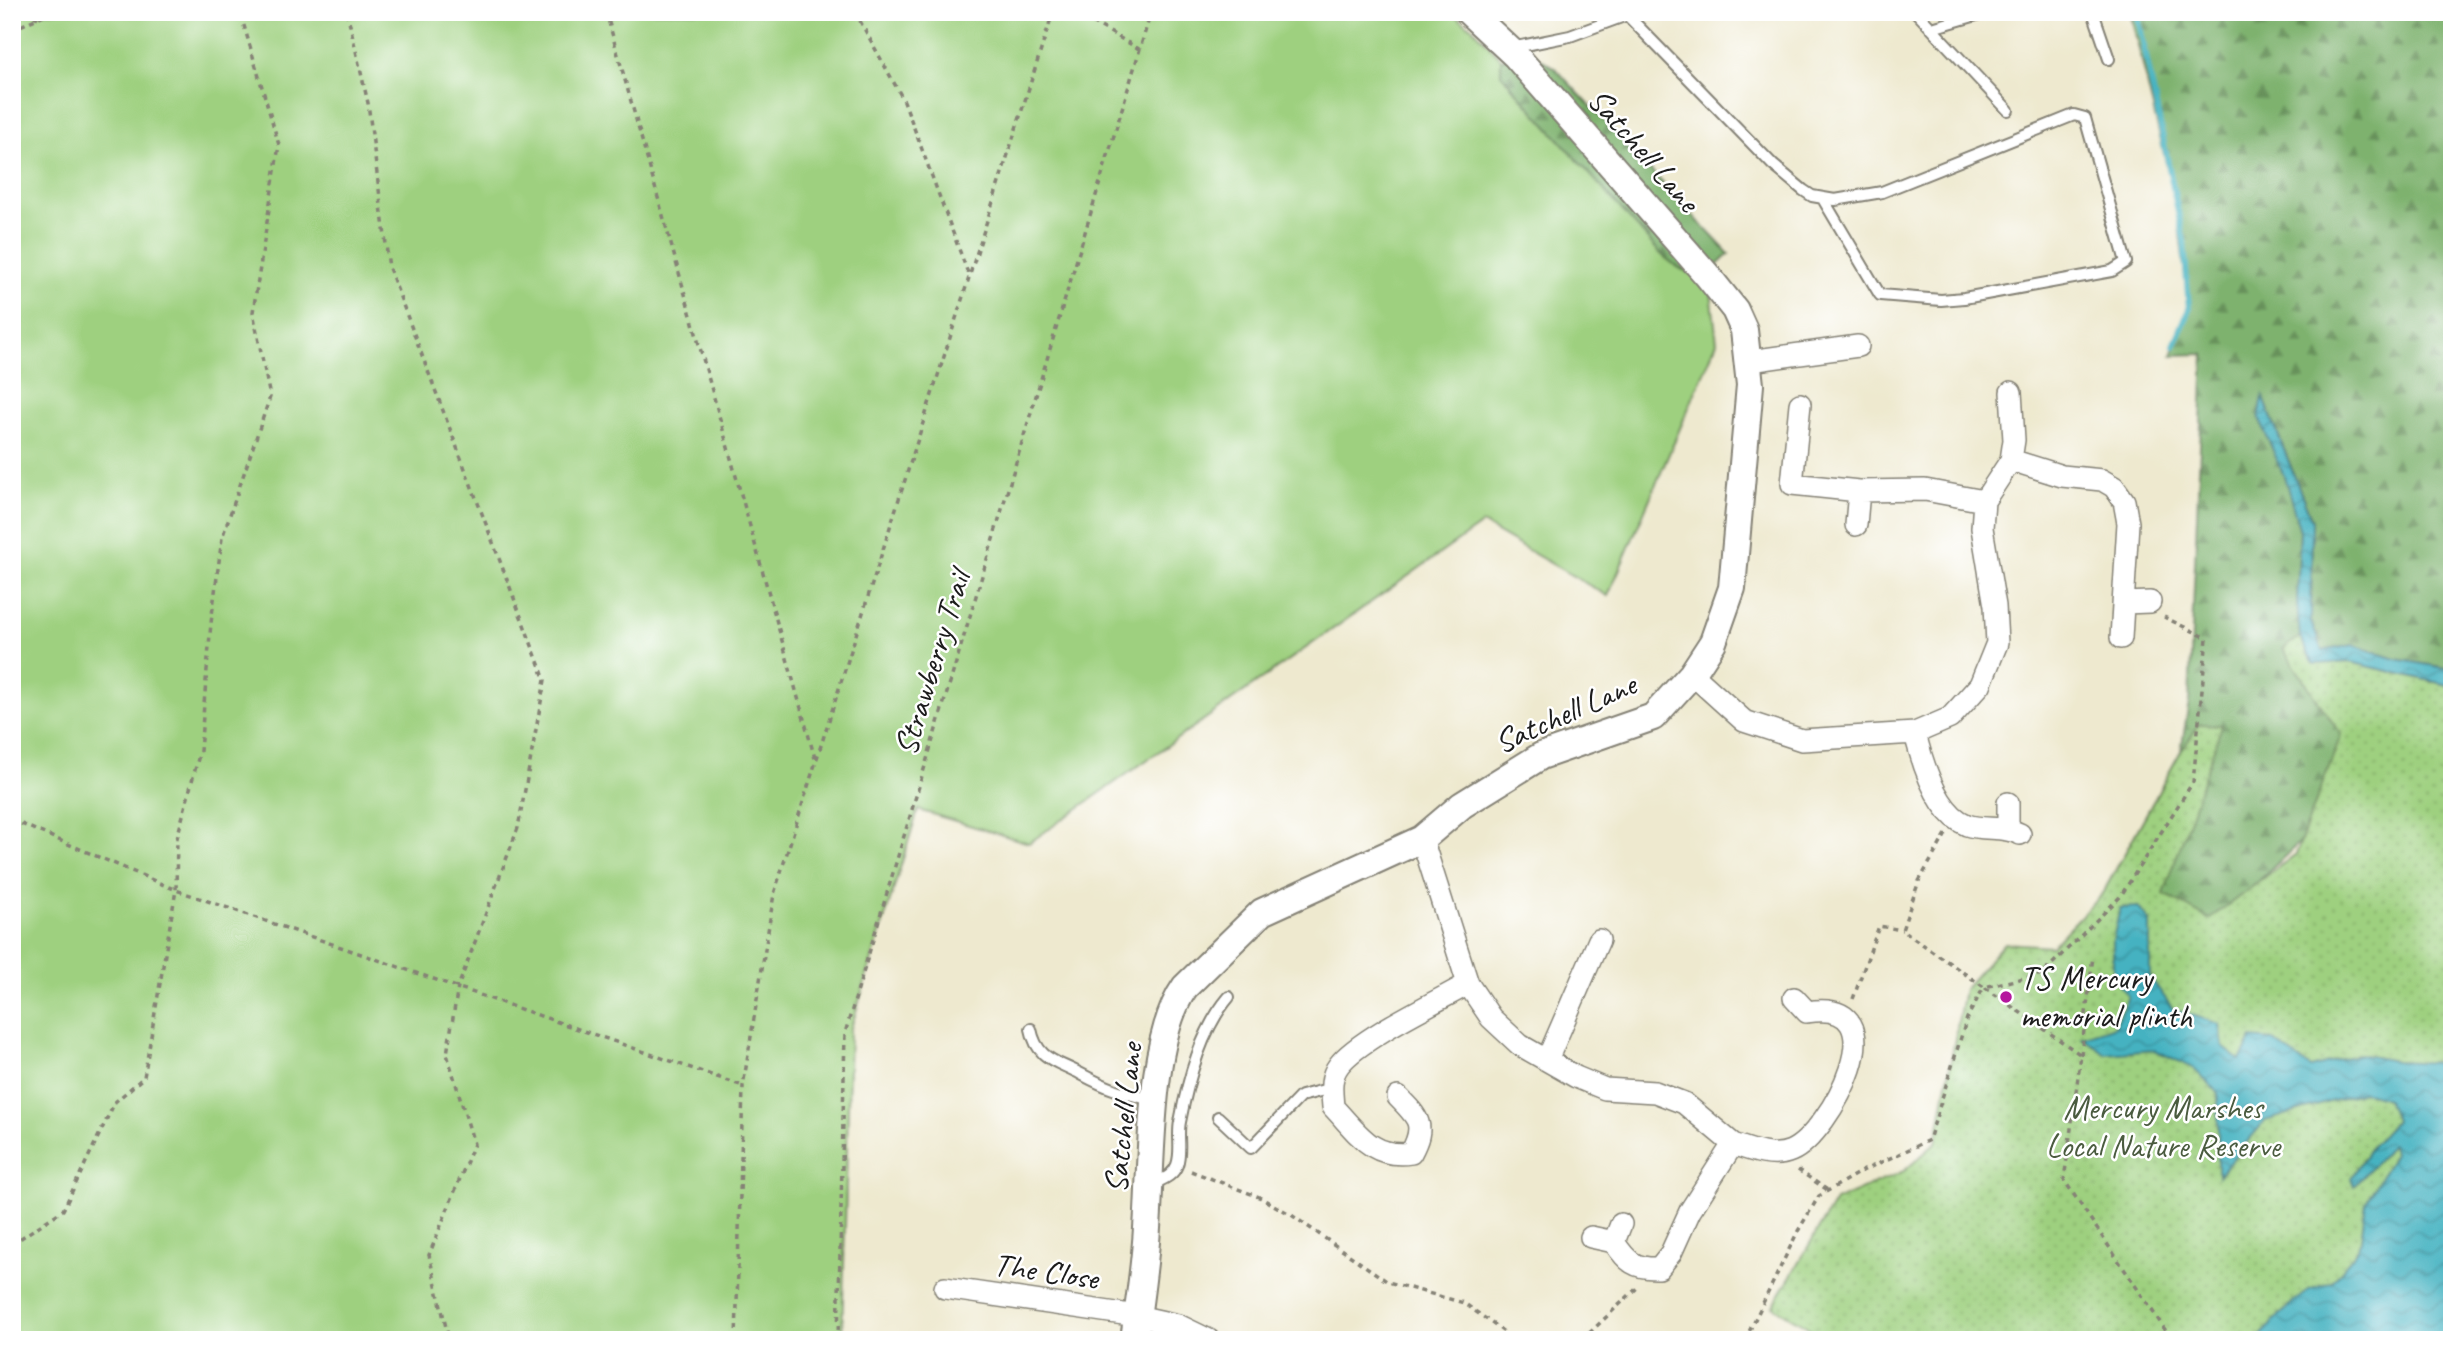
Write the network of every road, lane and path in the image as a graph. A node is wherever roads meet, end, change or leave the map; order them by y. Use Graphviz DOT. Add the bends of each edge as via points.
graph roads {
  1 [pos="25,12"];
  2 [pos="50,12"];
  3 [pos="240,12"];
  4 [pos="347,12"];
  5 [pos="606,12"];
  6 [pos="855,12"];
  7 [pos="1053,12"];
  8 [pos="1075,12"];
  9 [pos="1150,12"];
  10 [pos="1469,12"];
  11 [pos="1916,12"];
  12 [pos="1987,12"];
  13 [pos="2093,12"];
  14 [pos="1632,14"];
  15 [pos="38,18"];
  16 [pos="1932,28"];
  17 [pos="12,30"];
  18 [pos="1508,48"];
  19 [pos="1139,49"];
  20 [pos="2109,59"];
  21 [pos="2008,110"];
  22 [pos="1823,199"];
  23 [pos="969,277"];
  24 [pos="1858,346"];
  25 [pos="1750,361"];
  26 [pos="2011,391"];
  27 [pos="1800,404"];
  28 [pos="2011,460"];
  29 [pos="1859,491"];
  30 [pos="1984,501"];
  31 [pos="1856,525"];
  32 [pos="2136,602"];
  33 [pos="2121,638"];
  34 [pos="1692,674"];
  35 [pos="1915,733"];
  36 [pos="816,763"];
  37 [pos="2008,803"];
  38 [pos="1957,818"];
  39 [pos="12,820"];
  40 [pos="1422,839"];
  41 [pos="176,890"];
  42 [pos="1902,929"];
  43 [pos="1599,940"];
  44 [pos="2093,956"];
  45 [pos="1468,984"];
  46 [pos="458,987"];
  47 [pos="1984,988"];
  48 [pos="1229,997"];
  49 [pos="1801,1014"];
  50 [pos="1846,1018"];
  51 [pos="1031,1029"];
  52 [pos="2081,1055"];
  53 [pos="1547,1060"];
  54 [pos="743,1086"];
  55 [pos="1332,1088"];
  56 [pos="1398,1097"];
  57 [pos="1156,1100"];
  58 [pos="1218,1117"];
  59 [pos="1733,1144"];
  60 [pos="1177,1164"];
  61 [pos="1150,1186"];
  62 [pos="1591,1237"];
  63 [pos="12,1244"];
  64 [pos="1659,1268"];
  65 [pos="945,1288"];
  66 [pos="1136,1328"];
  67 [pos="449,1340"];
  68 [pos="736,1340"];
  69 [pos="838,1340"];
  70 [pos="1209,1340"];
  71 [pos="1515,1340"];
  72 [pos="1582,1340"];
  73 [pos="1745,1340"];
  74 [pos="2172,1340"];
  1 -- 15 [label="path"];
  2 -- 15 [label="path"];
  3 -- 41 [label="path" via="279,145 253,312 270,397 222,538 200,751 177,838"];
  4 -- 46 [label="path" via="368,103 389,268 545,680 518,828"];
  5 -- 36 [label="path"];
  6 -- 23 [label="path" via="904,101"];
  7 -- 23 [label="path"];
  8 -- 19 [label="path"];
  9 -- 19 [label="path, Strawberry Trail"];
  10 -- 18 [label="street, Satchell Lane"];
  11 -- 16 [label="lane"];
  12 -- 16 [label="lane"];
  13 -- 20 [label="lane"];
  14 -- 18 [label="lane" via="1570,36"];
  14 -- 22 [label="lane" via="1773,165 1802,190"];
  15 -- 17 [label="path"];
  16 -- 21 [label="lane"];
  18 -- 25 [label="street, Satchell Lane" via="1730,303 1744,330"];
  19 -- 69 [label="path, Strawberry Trail" via="845,1033"];
  22 -- 22 [label="lane" via="1849,200 1882,192 2074,115 2085,118 2126,262 2112,271 1965,298 1880,295"];
  23 -- 36 [label="path"];
  24 -- 25 [label="street"];
  25 -- 34 [label="street, Satchell Lane" via="1732,588 1713,642"];
  26 -- 28 [label="street"];
  27 -- 29 [label="street" via="1793,484"];
  28 -- 30 [label="street"];
  28 -- 32 [label="street" via="2062,476 2102,480 2119,493 2128,523"];
  29 -- 30 [label="street" via="1925,490"];
  29 -- 31 [label="street"];
  30 -- 35 [label="street" via="1982,528 1997,643 1980,685 1950,718"];
  32 -- 33 [label="street"];
  32 -- 47 [label="path" via="2207,638 2193,782 2120,897 2042,974"];
  34 -- 35 [label="street" via="1744,721 1802,740"];
  34 -- 40 [label="street, Satchell Lane" via="1653,717 1541,756 1462,805"];
  35 -- 38 [label="street" via="1942,799"];
  36 -- 54 [label="path" via="774,894"];
  37 -- 38 [label="street" via="2014,831 1969,826"];
  38 -- 42 [label="path" via="1919,881"];
  39 -- 41 [label="path"];
  40 -- 45 [label="street"];
  40 -- 57 [label="street, Satchell Lane" via="1262,912 1197,973 1171,1011"];
  41 -- 46 [label="path"];
  41 -- 63 [label="path" via="145,1077 115,1102 63,1210"];
  42 -- 47 [label="path"];
  42 -- 50 [label="path" via="1879,926"];
  43 -- 53 [label="street"];
  44 -- 52 [label="path"];
  45 -- 53 [label="street" via="1491,1018 1520,1045"];
  45 -- 55 [label="street" via="1376,1036 1339,1064"];
  46 -- 54 [label="path"];
  46 -- 67 [label="path" via="447,1054 474,1144 429,1255"];
  47 -- 52 [label="path"];
  47 -- 73 [label="path" via="1966,1018 1929,1140 1819,1196"];
  48 -- 60 [label="lane" via="1198,1052 1179,1123"];
  49 -- 50 [label="street" via="1830,1011"];
  50 -- 59 [label="street" via="1856,1035 1855,1053 1814,1135 1789,1152 1758,1153"];
  51 -- 57 [label="lane" via="1033,1042 1051,1062 1098,1086"];
  52 -- 74 [label="path" via="2064,1180"];
  53 -- 59 [label="street" via="1605,1089 1655,1092 1684,1103"];
  54 -- 68 [label="path"];
  55 -- 56 [label="street" via="1333,1107 1373,1148 1391,1156 1411,1153 1420,1135 1417,1116"];
  55 -- 58 [label="lane" via="1301,1096 1251,1148"];
  57 -- 61 [label="street, Satchell Lane"];
  59 -- 64 [label="street"];
  60 -- 61 [label="lane" via="1171,1175"];
  60 -- 71 [label="path" via="1290,1214 1388,1282 1464,1303"];
  61 -- 66 [label="street, Satchell Lane"];
  62 -- 64 [label="street" via="1618,1233 1626,1261 1641,1269"];
  64 -- 72 [label="path"];
  65 -- 66 [label="street, The Close"];
  66 -- 70 [label="street, The Close" via="1178,1325"];
}
